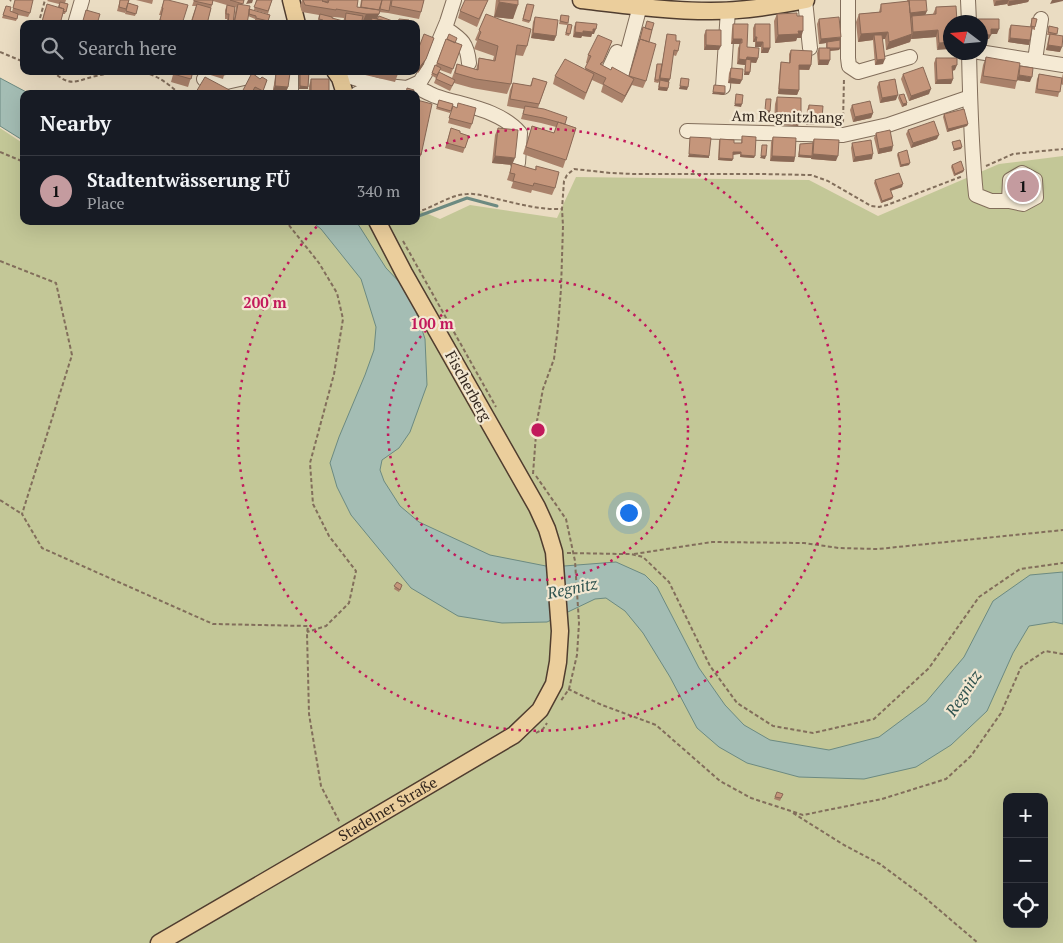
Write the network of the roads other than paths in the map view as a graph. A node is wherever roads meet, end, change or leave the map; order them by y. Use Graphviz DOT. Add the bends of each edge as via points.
graph roads {
  1 [pos="82,0"];
  2 [pos="291,0"];
  3 [pos="454,0"];
  4 [pos="581,0"];
  5 [pos="806,0"];
  6 [pos="848,0"];
  7 [pos="968,0"];
  8 [pos="640,3"];
  9 [pos="738,6"];
  10 [pos="969,15"];
  11 [pos="1041,18"];
  12 [pos="76,20"];
  13 [pos="296,20"];
  14 [pos="445,28"];
  15 [pos="810,48"];
  16 [pos="617,52"];
  17 [pos="988,53"];
  18 [pos="910,57"];
  19 [pos="969,60"];
  20 [pos="1035,60"];
  21 [pos="469,63"];
  22 [pos="1063,64"];
  23 [pos="266,75"];
  24 [pos="268,75"];
  25 [pos="291,75"];
  26 [pos="338,75"];
  27 [pos="347,75"];
  28 [pos="204,79"];
  29 [pos="376,85"];
  30 [pos="414,86"];
  31 [pos="723,87"];
  32 [pos="266,90"];
  33 [pos="291,90"];
  34 [pos="344,90"];
  35 [pos="365,90"];
  36 [pos="970,97"];
  37 [pos="687,131"];
  38 [pos="518,164"];
  39 [pos="1009,201"];
  40 [pos="379,225"];
  41 [pos="560,631"];
  42 [pos="159,943"];
  1 -- 12 [label="street"];
  2 -- 13 [label="main road"];
  3 -- 14 [label="street"];
  4 -- 8 [label="main road"];
  5 -- 9 [label="main road"];
  5 -- 15 [label="street"];
  6 -- 18 [label="street" via="849,66 858,72"];
  7 -- 10 [label="street"];
  8 -- 9 [label="main road" via="688,10"];
  8 -- 16 [label="street" via="622,73 610,67"];
  9 -- 31 [label="street"];
  11 -- 20 [label="street"];
  14 -- 21 [label="street" via="461,39 468,51"];
  14 -- 30 [label="street" via="426,72"];
  17 -- 20 [label="street"];
  19 -- 36 [label="street"];
  20 -- 22 [label="street"];
  23 -- 28 [label="street" via="222,83"];
  24 -- 32 [label="street"];
  25 -- 33 [label="street"];
  26 -- 34 [label="main road"];
  27 -- 29 [label="street"];
  29 -- 30 [label="street"];
  29 -- 35 [label="street"];
  30 -- 38 [label="street" via="504,118 520,133"];
  36 -- 37 [label="street, Am Regnitzhang" via="888,125 843,135"];
  36 -- 39 [label="street" via="976,195 991,201"];
  40 -- 41 [label="main road, Fischerberg" via="547,528 554,552"];
  41 -- 42 [label="main road, Stadelner Straße" via="554,684 540,710 514,735"];
}
